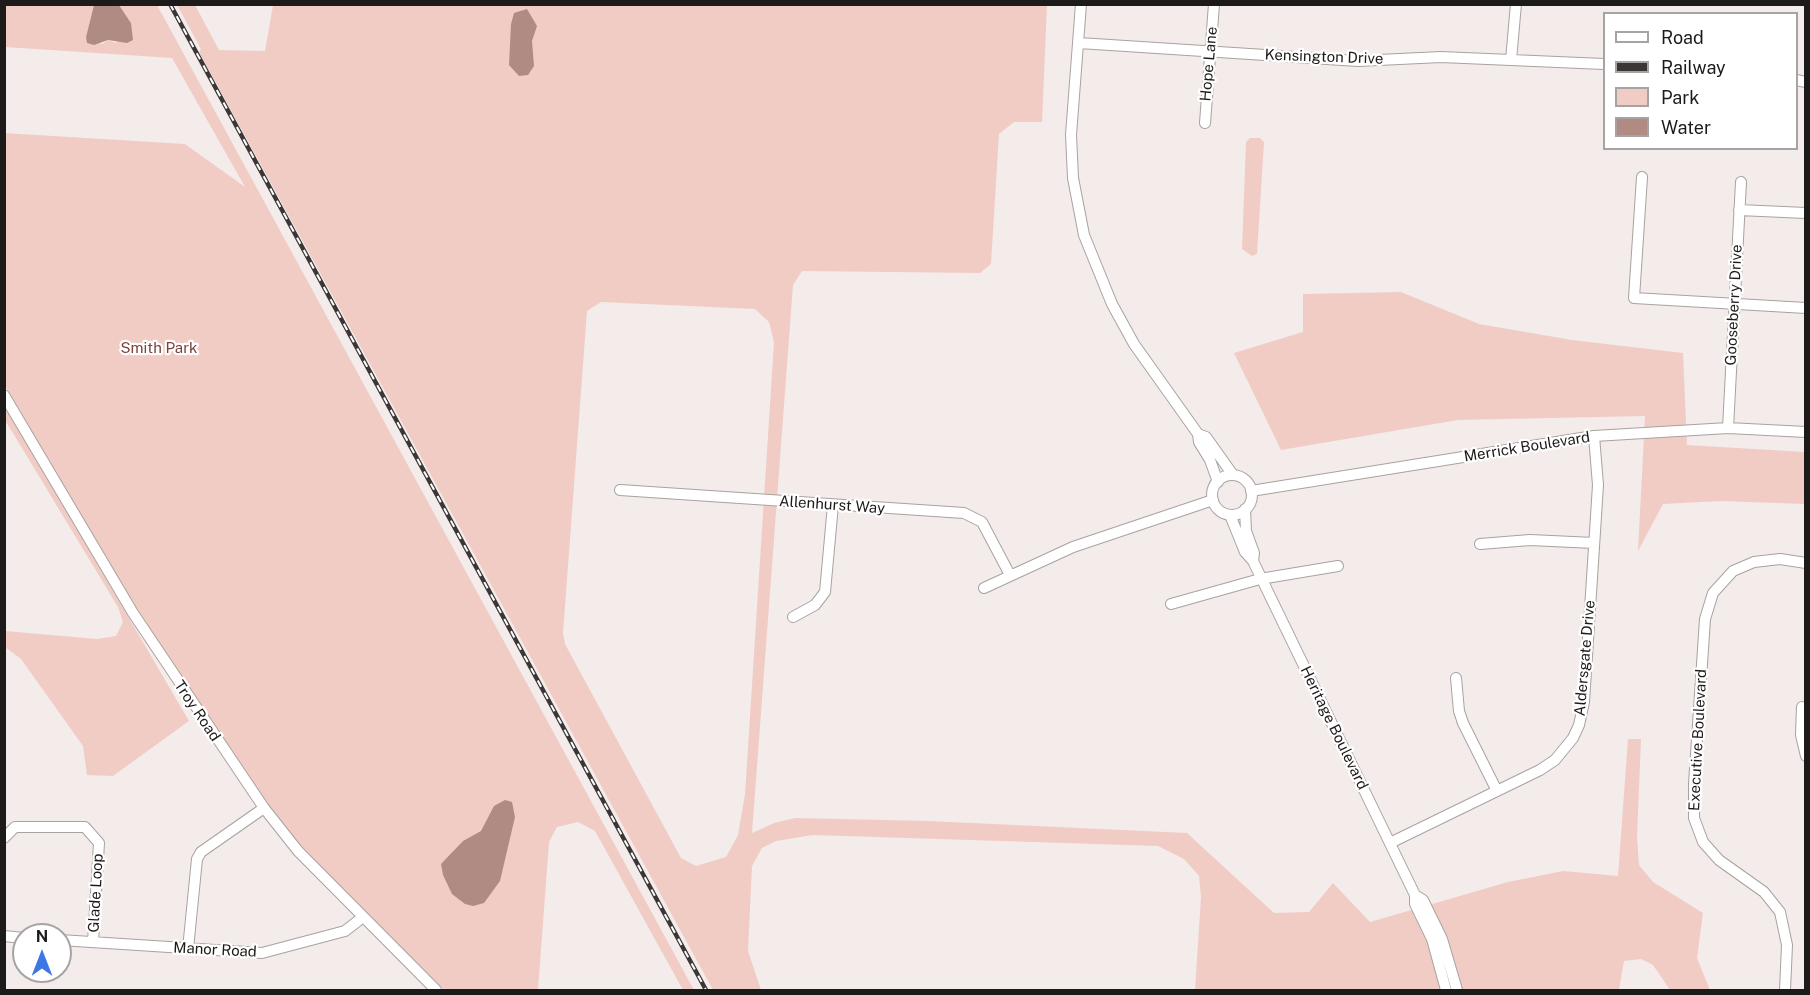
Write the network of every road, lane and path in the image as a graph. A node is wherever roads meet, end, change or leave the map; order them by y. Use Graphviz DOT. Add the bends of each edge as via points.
graph roads {
  1 [pos="1081,4"];
  2 [pos="1214,4"];
  3 [pos="1516,4"];
  4 [pos="1079,43"];
  5 [pos="1210,52"];
  6 [pos="1511,60"];
  7 [pos="1603,64"];
  8 [pos="1205,123"];
  9 [pos="1642,177"];
  10 [pos="1741,182"];
  11 [pos="1739,210"];
  12 [pos="1806,213"];
  13 [pos="1734,304"];
  14 [pos="1806,308"];
  15 [pos="4,395"];
  16 [pos="1728,428"];
  17 [pos="1806,432"];
  18 [pos="1198,434"];
  19 [pos="1594,436"];
  20 [pos="1233,476"];
  21 [pos="1218,482"];
  22 [pos="620,490"];
  23 [pos="1251,492"];
  24 [pos="1213,500"];
  25 [pos="833,505"];
  26 [pos="1245,509"];
  27 [pos="1230,515"];
  28 [pos="1594,543"];
  29 [pos="1480,544"];
  30 [pos="1253,561"];
  31 [pos="1806,563"];
  32 [pos="1338,566"];
  33 [pos="1010,575"];
  34 [pos="1260,579"];
  35 [pos="984,588"];
  36 [pos="1170,604"];
  37 [pos="793,617"];
  38 [pos="1456,678"];
  39 [pos="1802,707"];
  40 [pos="1806,756"];
  41 [pos="1497,791"];
  42 [pos="264,808"];
  43 [pos="4,838"];
  44 [pos="1390,843"];
  45 [pos="1415,895"];
  46 [pos="363,916"];
  47 [pos="72,941"];
  48 [pos="93,942"];
  49 [pos="188,949"];
  50 [pos="436,990"];
  51 [pos="1446,990"];
  52 [pos="1457,990"];
  53 [pos="1785,990"];
  1 -- 4 [label="street"];
  2 -- 5 [label="street, Hope Lane"];
  3 -- 6 [label="street"];
  4 -- 5 [label="street, Kensington Drive"];
  4 -- 18 [label="street" via="1071,135 1073,178 1084,234 1134,344"];
  5 -- 6 [label="street, Kensington Drive" via="1358,61 1441,57"];
  5 -- 8 [label="street, Hope Lane"];
  6 -- 7 [label="street, Kensington Drive"];
  9 -- 13 [label="street" via="1634,298"];
  10 -- 11 [label="street, Gooseberry Drive"];
  11 -- 12 [label="street"];
  11 -- 13 [label="street, Gooseberry Drive"];
  13 -- 14 [label="street"];
  13 -- 16 [label="street, Gooseberry Drive"];
  15 -- 42 [label="street, Troy Road" via="132,613"];
  16 -- 17 [label="street, Merrick Boulevard"];
  16 -- 19 [label="street, Merrick Boulevard"];
  18 -- 20 [label="street" via="1206,437"];
  18 -- 21 [label="street"];
  19 -- 23 [label="street, Merrick Boulevard"];
  19 -- 28 [label="street, Aldersgate Drive" via="1598,485"];
  20 -- 21 [label="street"];
  20 -- 23 [label="street" via="1245,480"];
  21 -- 24 [label="street" via="1212,492"];
  22 -- 25 [label="street, Allenhurst Way"];
  23 -- 26 [label="street"];
  24 -- 27 [label="street" via="1221,512"];
  24 -- 33 [label="street" via="1073,547"];
  25 -- 33 [label="street, Allenhurst Way" via="964,513 975,517 988,531"];
  25 -- 37 [label="street" via="825,592"];
  26 -- 27 [label="street"];
  26 -- 30 [label="street, Heritage Boulevard"];
  27 -- 30 [label="street, Heritage Boulevard" via="1245,552"];
  28 -- 29 [label="street" via="1530,540"];
  28 -- 41 [label="street, Aldersgate Drive" via="1584,702 1579,725 1555,760"];
  30 -- 34 [label="street, Heritage Boulevard"];
  31 -- 53 [label="street, Executive Boulevard" via="1780,559 1754,562 1733,571 1713,593 1705,619 1694,793 1697,828 1708,849 1764,892 1780,912 1787,945"];
  32 -- 34 [label="street"];
  33 -- 35 [label="street"];
  34 -- 36 [label="street"];
  34 -- 44 [label="street, Heritage Boulevard"];
  38 -- 41 [label="street" via="1463,723"];
  39 -- 40 [label="street" via="1801,735"];
  41 -- 44 [label="street, Aldersgate Drive"];
  42 -- 46 [label="street, Troy Road" via="298,851"];
  42 -- 49 [label="street" via="201,852 197,859"];
  43 -- 48 [label="street, Glade Loop" via="15,827 86,827 99,843"];
  44 -- 45 [label="street, Heritage Boulevard"];
  45 -- 51 [label="street, Heritage Boulevard"];
  45 -- 52 [label="street, Heritage Boulevard" via="1423,900 1442,939"];
  46 -- 49 [label="street, Manor Road" via="345,931 273,951 251,954"];
  46 -- 50 [label="street, Troy Road"];
  47 -- 48 [label="street, Manor Road"];
  48 -- 49 [label="street, Manor Road"];
}
